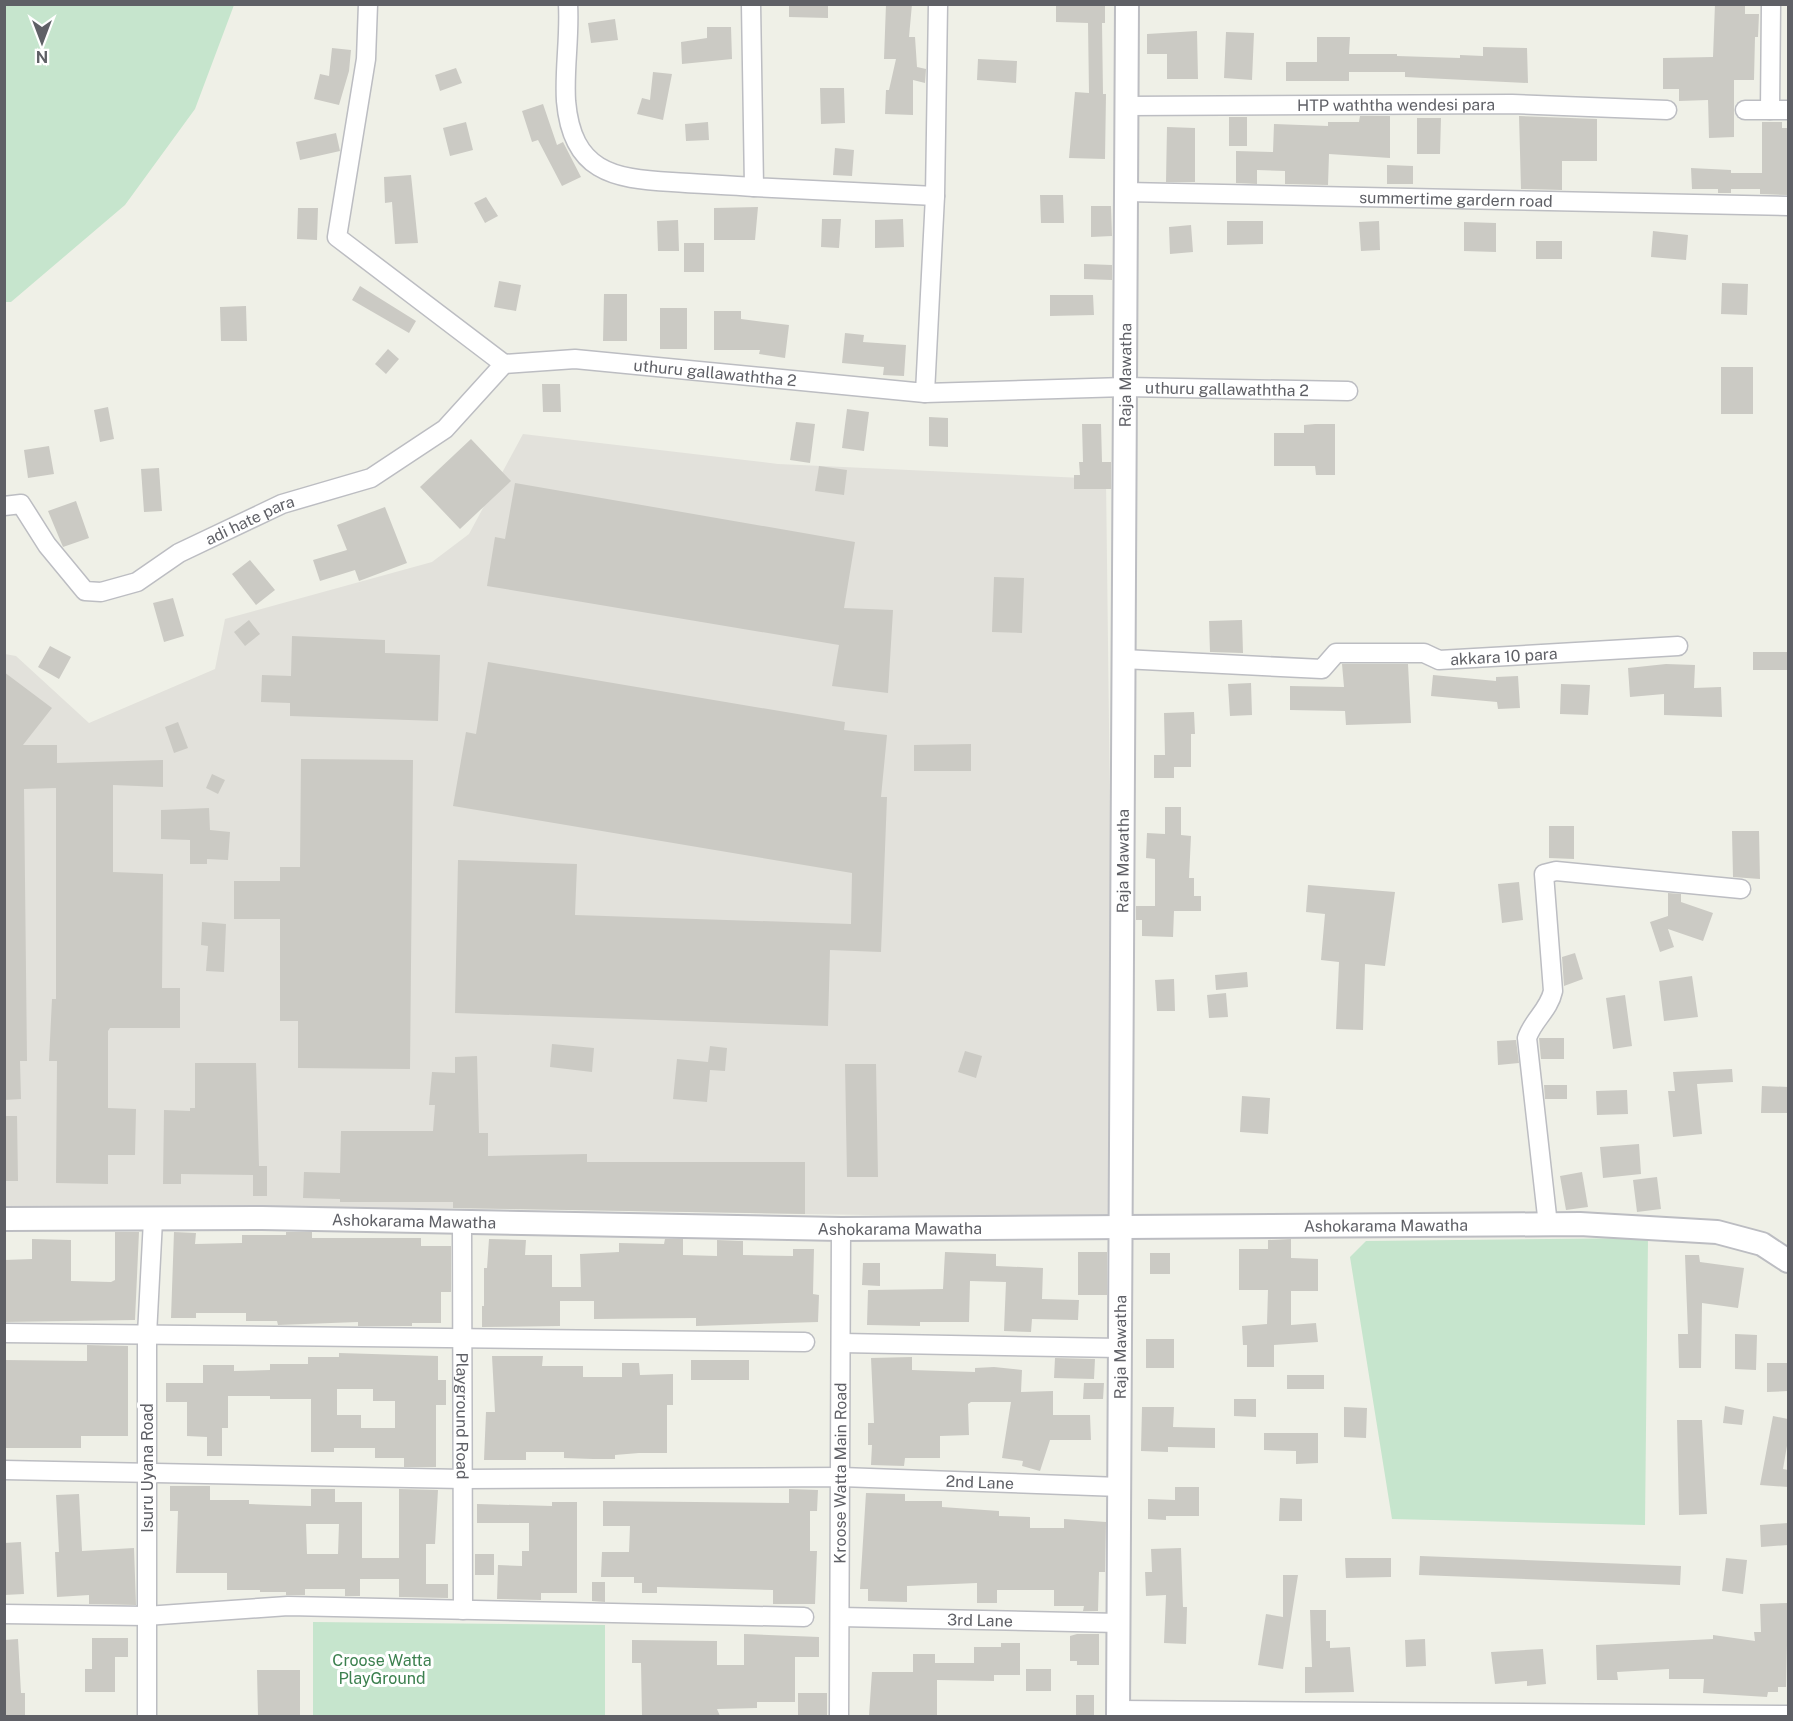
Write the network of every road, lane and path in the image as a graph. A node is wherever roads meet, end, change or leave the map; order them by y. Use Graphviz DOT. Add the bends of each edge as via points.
graph roads {
  1 [pos="368,4"];
  2 [pos="568,4"];
  3 [pos="751,4"];
  4 [pos="938,4"];
  5 [pos="1127,4"];
  6 [pos="1771,4"];
  7 [pos="1126,106"];
  8 [pos="1667,110"];
  9 [pos="1745,110"];
  10 [pos="1779,110"];
  11 [pos="754,187"];
  12 [pos="1126,192"];
  13 [pos="935,196"];
  14 [pos="1787,206"];
  15 [pos="504,364"];
  16 [pos="1125,387"];
  17 [pos="1348,391"];
  18 [pos="926,393"];
  19 [pos="4,506"];
  20 [pos="1678,646"];
  21 [pos="1123,659"];
  22 [pos="1742,889"];
  23 [pos="4,1219"];
  24 [pos="153,1220"];
  25 [pos="462,1221"];
  26 [pos="1548,1225"];
  27 [pos="1120,1228"];
  28 [pos="841,1229"];
  29 [pos="1788,1261"];
  30 [pos="4,1333"];
  31 [pos="147,1335"];
  32 [pos="463,1338"];
  33 [pos="805,1342"];
  34 [pos="841,1343"];
  35 [pos="1120,1348"];
  36 [pos="4,1470"];
  37 [pos="147,1472"];
  38 [pos="841,1477"];
  39 [pos="463,1479"];
  40 [pos="1120,1487"];
  41 [pos="463,1610"];
  42 [pos="4,1614"];
  43 [pos="146,1616"];
  44 [pos="804,1617"];
  45 [pos="840,1617"];
  46 [pos="1119,1623"];
  47 [pos="1118,1713"];
  48 [pos="1788,1715"];
  49 [pos="147,1716"];
  50 [pos="839,1716"];
  1 -- 15 [label="street" via="366,59 337,237"];
  2 -- 11 [label="street" via="568,113 575,138 588,158 603,171 628,179"];
  3 -- 11 [label="street"];
  4 -- 13 [label="street"];
  5 -- 7 [label="street, Raja Mawatha"];
  6 -- 10 [label="street"];
  7 -- 8 [label="street, HTP waththa wendesi para" via="1512,104"];
  7 -- 12 [label="street, Raja Mawatha"];
  9 -- 10 [label="street"];
  11 -- 13 [label="street"];
  12 -- 14 [label="street, summertime gardern road"];
  12 -- 16 [label="street, Raja Mawatha"];
  13 -- 18 [label="street"];
  15 -- 18 [label="street, uthuru gallawaththa 2" via="575,359"];
  15 -- 19 [label="street, adi hate para" via="445,429 371,478 282,504 179,553 137,582 101,592 85,591 47,545 21,504"];
  16 -- 17 [label="street, uthuru gallawaththa 2"];
  16 -- 18 [label="street, uthuru gallawaththa 2"];
  16 -- 21 [label="street, Raja Mawatha"];
  20 -- 21 [label="street, akkara 10 para" via="1439,660 1424,653 1336,653 1322,669"];
  21 -- 27 [label="street, Raja Mawatha"];
  22 -- 26 [label="street" via="1556,871 1544,874 1553,991 1551,1003 1531,1026 1527,1038"];
  23 -- 24 [label="street, Ashokarama Mawatha"];
  24 -- 25 [label="street, Ashokarama Mawatha"];
  24 -- 31 [label="street, Isuru Uyana Road"];
  25 -- 28 [label="street, Ashokarama Mawatha"];
  25 -- 32 [label="street, Playground Road"];
  26 -- 27 [label="street, Ashokarama Mawatha"];
  26 -- 29 [label="street, Ashokarama Mawatha" via="1718,1232 1762,1244"];
  27 -- 28 [label="street, Ashokarama Mawatha"];
  27 -- 35 [label="street, Raja Mawatha"];
  28 -- 34 [label="street, Kroose Watta Main Road"];
  30 -- 31 [label="street"];
  31 -- 32 [label="street"];
  31 -- 37 [label="street, Isuru Uyana Road"];
  32 -- 33 [label="street"];
  32 -- 39 [label="street, Playground Road"];
  34 -- 35 [label="street"];
  34 -- 38 [label="street, Kroose Watta Main Road"];
  35 -- 40 [label="street, Raja Mawatha"];
  36 -- 37 [label="street, 2nd Lane"];
  37 -- 39 [label="street, 2nd Lane"];
  37 -- 43 [label="street, Isuru Uyana Road"];
  38 -- 39 [label="street, 2nd Lane"];
  38 -- 40 [label="street, 2nd Lane"];
  38 -- 45 [label="street, Kroose Watta Main Road"];
  39 -- 41 [label="street, Playground Road"];
  40 -- 46 [label="street, Raja Mawatha"];
  41 -- 43 [label="street" via="288,1606"];
  41 -- 44 [label="street"];
  42 -- 43 [label="street"];
  43 -- 49 [label="street, Isuru Uyana Road"];
  45 -- 46 [label="street, 3rd Lane"];
  45 -- 50 [label="street, Kroose Watta Main Road"];
  46 -- 47 [label="street, Raja Mawatha"];
  47 -- 48 [label="street"];
}
